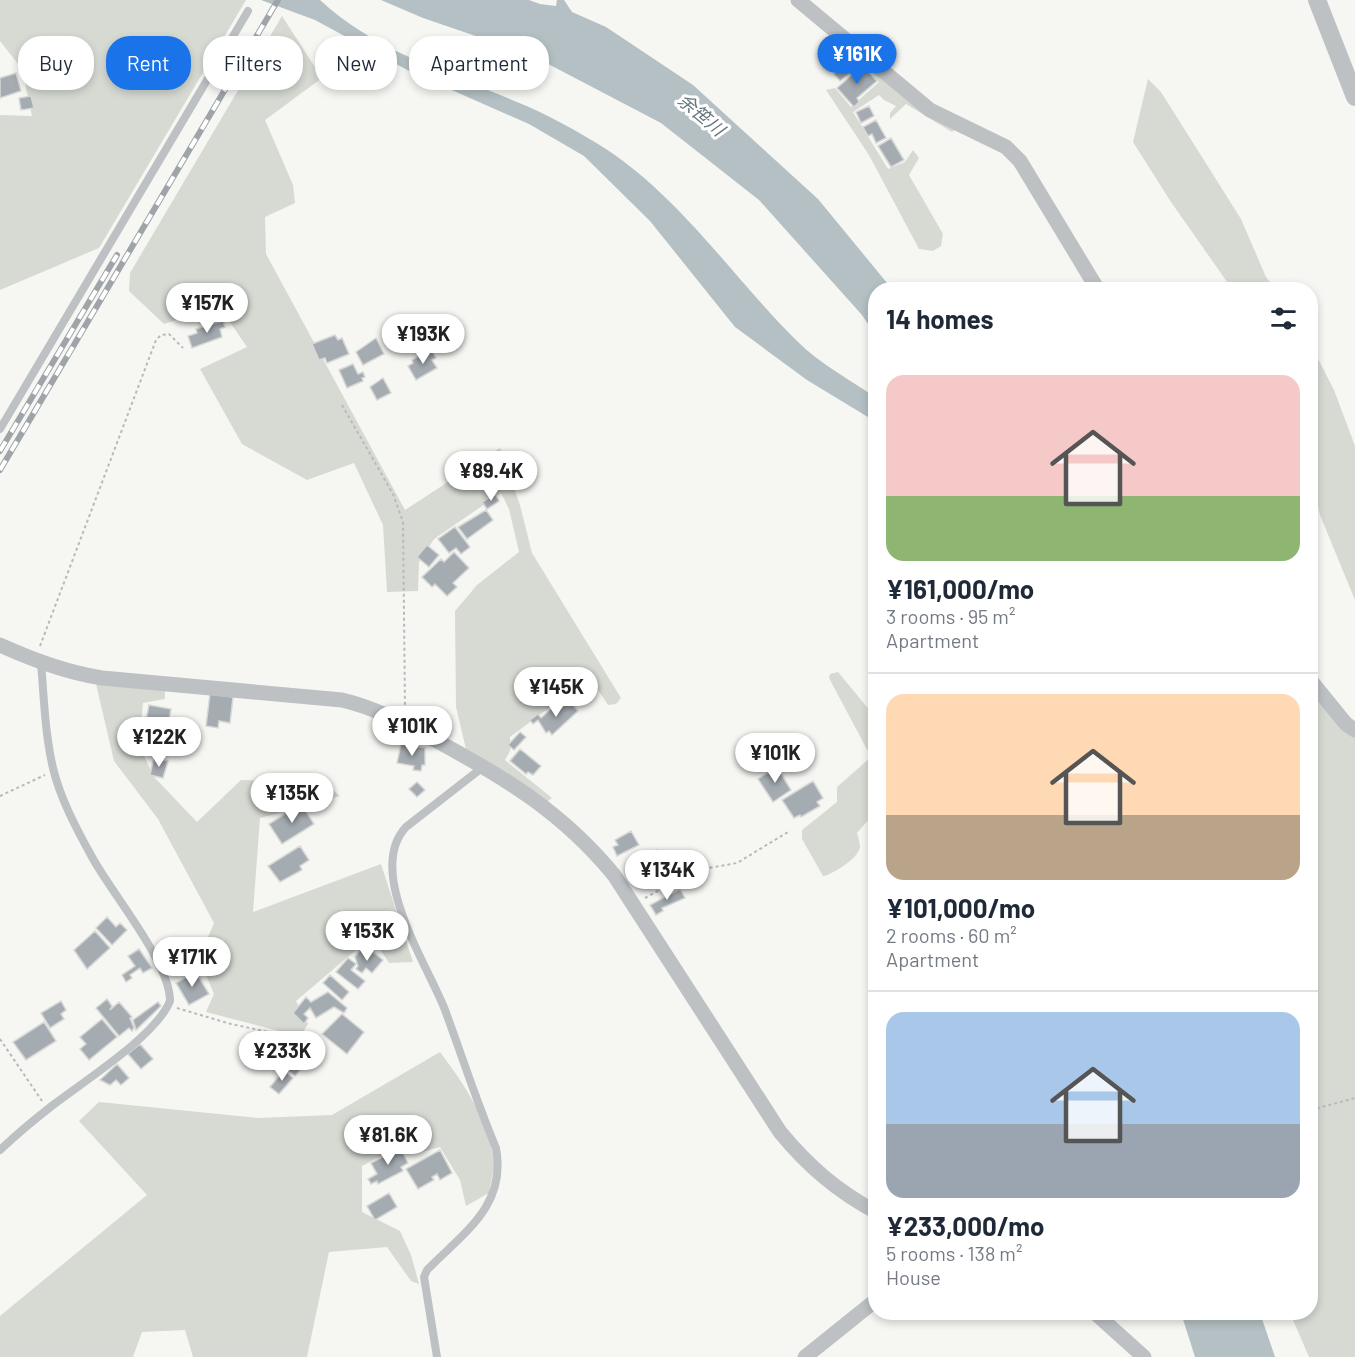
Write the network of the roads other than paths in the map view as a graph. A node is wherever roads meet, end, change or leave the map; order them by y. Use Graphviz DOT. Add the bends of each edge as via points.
graph roads {
  1 [pos="798,0"];
  2 [pos="1317,0"];
  3 [pos="248,10"];
  4 [pos="1355,97"];
  5 [pos="1093,282"];
  6 [pos="0,429"];
  7 [pos="0,645"];
  8 [pos="38,662"];
  9 [pos="1318,690"];
  10 [pos="1355,730"];
  11 [pos="484,766"];
  12 [pos="0,1150"];
  13 [pos="868,1207"];
  14 [pos="868,1307"];
  15 [pos="1104,1320"];
  16 [pos="437,1357"];
  17 [pos="806,1357"];
  18 [pos="1144,1357"];
  1 -- 5 [label="street" via="930,110 1006,147 1020,161"];
  2 -- 4 [label="street"];
  3 -- 6 [label="lane"];
  7 -- 8 [label="street"];
  8 -- 11 [label="street" via="102,678 364,705"];
  8 -- 12 [label="lane" via="54,771 92,857 166,980 169,1005 123,1052"];
  9 -- 10 [label="street"];
  11 -- 13 [label="street" via="553,813 588,843 634,904 780,1132 807,1164 837,1190"];
  11 -- 16 [label="lane" via="406,827 395,838 392,852 397,899 407,930 444,1008 499,1165 489,1206 426,1269"];
  14 -- 17 [label="street"];
  15 -- 18 [label="street"];
}
